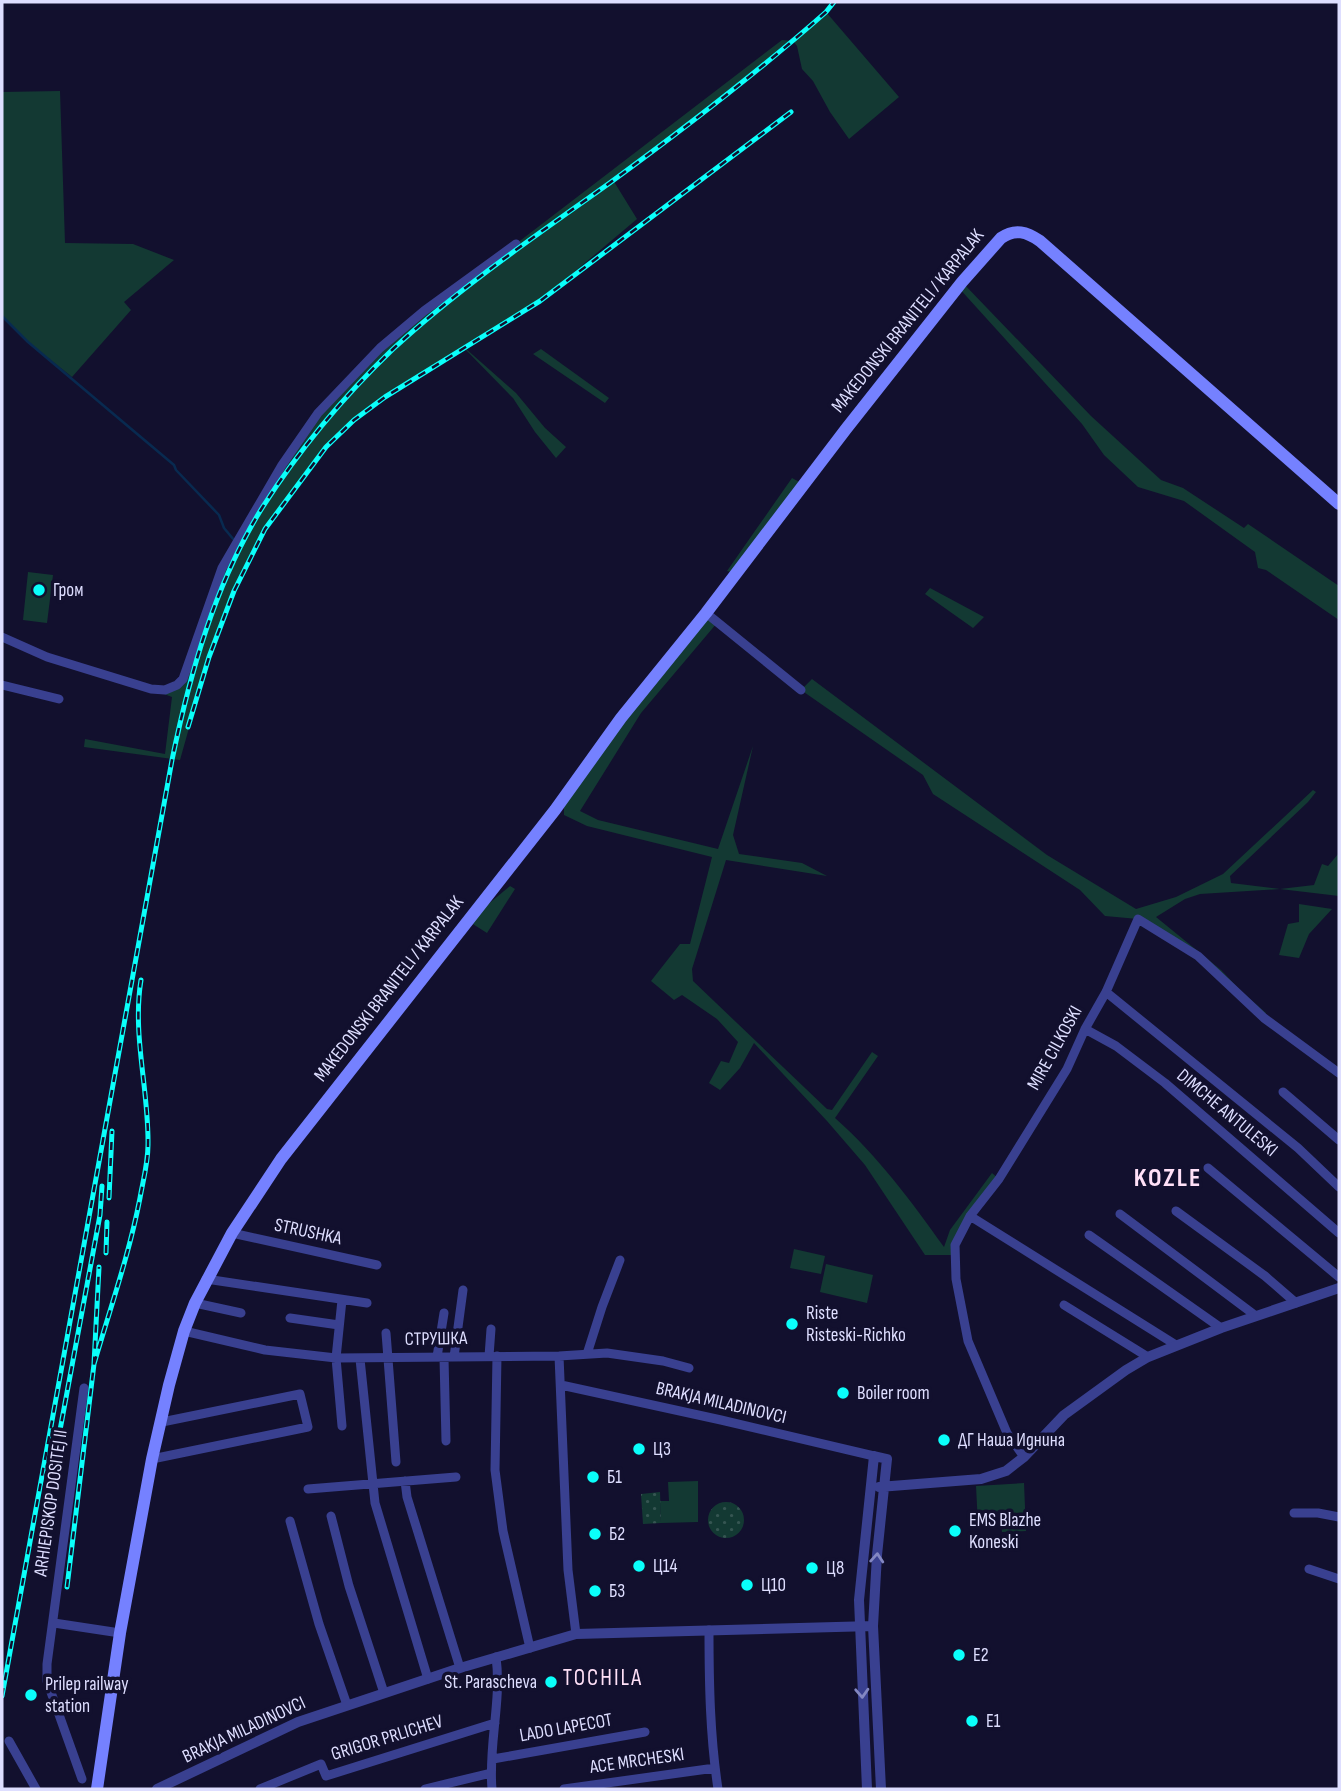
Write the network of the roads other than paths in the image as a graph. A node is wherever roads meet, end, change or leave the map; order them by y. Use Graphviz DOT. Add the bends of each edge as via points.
graph roads {
  1 [pos="516,244"];
  2 [pos="1339,504"];
  3 [pos="706,613"];
  4 [pos="2,637"];
  5 [pos="2,685"];
  6 [pos="801,690"];
  7 [pos="59,699"];
  8 [pos="1106,992"];
  9 [pos="1084,1029"];
  10 [pos="1339,1073"];
  11 [pos="1283,1093"];
  12 [pos="1339,1140"];
  13 [pos="1208,1168"];
  14 [pos="1339,1187"];
  15 [pos="1176,1211"];
  16 [pos="1120,1214"];
  17 [pos="970,1216"];
  18 [pos="232,1233"];
  19 [pos="1339,1233"];
  20 [pos="1089,1235"];
  21 [pos="620,1260"];
  22 [pos="377,1265"];
  23 [pos="1339,1277"];
  24 [pos="206,1279"];
  25 [pos="1339,1288"];
  26 [pos="463,1290"];
  27 [pos="342,1300"];
  28 [pos="195,1303"];
  29 [pos="367,1303"];
  30 [pos="1296,1303"];
  31 [pos="1064,1305"];
  32 [pos="241,1313"];
  33 [pos="444,1313"];
  34 [pos="1256,1317"];
  35 [pos="290,1318"];
  36 [pos="339,1325"];
  37 [pos="1221,1328"];
  38 [pos="491,1329"];
  39 [pos="184,1331"];
  40 [pos="386,1333"];
  41 [pos="1176,1345"];
  42 [pos="587,1354"];
  43 [pos="493,1356"];
  44 [pos="559,1356"];
  45 [pos="445,1357"];
  46 [pos="1148,1357"];
  47 [pos="337,1358"];
  48 [pos="386,1358"];
  49 [pos="360,1359"];
  50 [pos="690,1368"];
  51 [pos="561,1385"];
  52 [pos="84,1388"];
  53 [pos="162,1422"];
  54 [pos="342,1426"];
  55 [pos="446,1441"];
  56 [pos="874,1456"];
  57 [pos="1024,1457"];
  58 [pos="152,1459"];
  59 [pos="396,1462"];
  60 [pos="456,1477"];
  61 [pos="405,1481"];
  62 [pos="373,1484"];
  63 [pos="870,1487"];
  64 [pos="885,1487"];
  65 [pos="309,1489"];
  66 [pos="1294,1513"];
  67 [pos="331,1517"];
  68 [pos="1339,1517"];
  69 [pos="290,1521"];
  70 [pos="1309,1569"];
  71 [pos="1339,1579"];
  72 [pos="54,1623"];
  73 [pos="859,1625"];
  74 [pos="873,1626"];
  75 [pos="709,1630"];
  76 [pos="120,1633"];
  77 [pos="576,1634"];
  78 [pos="530,1648"];
  79 [pos="496,1657"];
  80 [pos="460,1668"];
  81 [pos="428,1679"];
  82 [pos="384,1693"];
  83 [pos="347,1705"];
  84 [pos="495,1723"];
  85 [pos="645,1732"];
  86 [pos="9,1741"];
  87 [pos="493,1759"];
  88 [pos="715,1768"];
  89 [pos="491,1773"];
  90 [pos="82,1779"];
  91 [pos="36,1789"];
  92 [pos="97,1789"];
  93 [pos="158,1789"];
  94 [pos="260,1789"];
  95 [pos="425,1789"];
  96 [pos="492,1789"];
  97 [pos="564,1789"];
  98 [pos="718,1789"];
  99 [pos="867,1789"];
  100 [pos="881,1789"];
  1 -- 4 [label="street" via="380,348 318,413 222,568 177,685 165,690 134,685"];
  2 -- 3 [label="main road, MAKEDONSKI BRANITELI / KARPALAK" via="1040,241 1022,232 1008,233 962,282"];
  3 -- 6 [label="street"];
  3 -- 18 [label="main road, MAKEDONSKI BRANITELI / KARPALAK" via="304,1128"];
  5 -- 7 [label="street"];
  8 -- 9 [label="street, MIRE CILKOSKI"];
  8 -- 10 [label="street, MIRE CILKOSKI" via="1138,919 1198,956 1264,1018"];
  8 -- 14 [label="street, DIMCHE ANTULESKI" via="1298,1148"];
  9 -- 17 [label="street, MIRE CILKOSKI" via="1067,1069 999,1180"];
  9 -- 19 [label="street, DIMCHE ANTULESKI" via="1166,1083"];
  11 -- 12 [label="street"];
  13 -- 23 [label="street"];
  15 -- 30 [label="street"];
  16 -- 34 [label="street"];
  17 -- 41 [label="street"];
  17 -- 57 [label="street, MIRE CILKOSKI" via="955,1245 961,1311 996,1410"];
  18 -- 22 [label="street, STRUSHKA"];
  18 -- 24 [label="main road, MAKEDONSKI BRANITELI / KARPALAK"];
  20 -- 37 [label="street"];
  21 -- 42 [label="street"];
  24 -- 27 [label="street"];
  24 -- 28 [label="main road, MAKEDONSKI BRANITELI / KARPALAK"];
  25 -- 30 [label="street"];
  26 -- 45 [label="street"];
  27 -- 29 [label="street"];
  27 -- 36 [label="street"];
  28 -- 32 [label="street"];
  28 -- 39 [label="main road, MAKEDONSKI BRANITELI / KARPALAK"];
  30 -- 34 [label="street"];
  31 -- 46 [label="street"];
  33 -- 45 [label="street"];
  34 -- 37 [label="street"];
  35 -- 36 [label="street"];
  36 -- 47 [label="street"];
  37 -- 41 [label="street"];
  38 -- 43 [label="street"];
  39 -- 47 [label="street, СТРУШКА" via="265,1350"];
  39 -- 53 [label="main road, MAKEDONSKI BRANITELI / KARPALAK"];
  40 -- 48 [label="street"];
  41 -- 46 [label="street"];
  42 -- 44 [label="street, СТРУШКА"];
  42 -- 50 [label="street, СТРУШКА" via="607,1353"];
  43 -- 44 [label="street, СТРУШКА"];
  43 -- 45 [label="street, СТРУШКА"];
  43 -- 78 [label="street" via="495,1470 503,1531"];
  44 -- 51 [label="street"];
  45 -- 48 [label="street, СТРУШКА"];
  45 -- 55 [label="street"];
  46 -- 57 [label="street" via="1064,1415"];
  47 -- 49 [label="street, СТРУШКА"];
  47 -- 54 [label="street"];
  48 -- 49 [label="street, СТРУШКА"];
  48 -- 59 [label="street"];
  49 -- 62 [label="street"];
  51 -- 56 [label="street, BRAKJA MILADINOVCI"];
  51 -- 77 [label="street" via="568,1570"];
  52 -- 72 [label="street, ARHIEPISKOP DOSITEJ II"];
  53 -- 58 [label="main road, MAKEDONSKI BRANITELI / KARPALAK"];
  53 -- 58 [label="street" via="300,1394 308,1427"];
  56 -- 63 [label="street"];
  56 -- 64 [label="street" via="887,1459"];
  57 -- 64 [label="street" via="1006,1471 981,1479"];
  58 -- 76 [label="main road, MAKEDONSKI BRANITELI / KARPALAK"];
  60 -- 61 [label="street"];
  61 -- 62 [label="street"];
  61 -- 80 [label="street"];
  62 -- 65 [label="street"];
  62 -- 81 [label="street" via="374,1503"];
  63 -- 64 [label="street"];
  63 -- 73 [label="street"];
  74 -- 64 [label="street, one-way"];
  66 -- 68 [label="street"];
  67 -- 82 [label="street"];
  69 -- 83 [label="street" via="318,1624"];
  70 -- 71 [label="street"];
  72 -- 76 [label="street"];
  72 -- 90 [label="street, ARHIEPISKOP DOSITEJ II" via="47,1681"];
  73 -- 74 [label="street, BRAKJA MILADINOVCI"];
  73 -- 75 [label="street, BRAKJA MILADINOVCI"];
  73 -- 99 [label="street, one-way"];
  74 -- 100 [label="street"];
  75 -- 77 [label="street, BRAKJA MILADINOVCI"];
  75 -- 88 [label="street" via="709,1719"];
  76 -- 92 [label="main road, MAKEDONSKI BRANITELI / KARPALAK"];
  77 -- 78 [label="street, BRAKJA MILADINOVCI"];
  78 -- 79 [label="street, BRAKJA MILADINOVCI"];
  79 -- 80 [label="street, BRAKJA MILADINOVCI"];
  79 -- 84 [label="street"];
  80 -- 81 [label="street, BRAKJA MILADINOVCI"];
  81 -- 82 [label="street, BRAKJA MILADINOVCI"];
  82 -- 83 [label="street, BRAKJA MILADINOVCI"];
  83 -- 93 [label="street, BRAKJA MILADINOVCI" via="298,1722"];
  84 -- 87 [label="street"];
  84 -- 94 [label="street, GRIGOR PRLICHEV" via="326,1776 321,1764"];
  85 -- 87 [label="street, LADO LAPECOT"];
  86 -- 91 [label="street"];
  87 -- 89 [label="street"];
  88 -- 97 [label="street, ACE MRCHESKI"];
  88 -- 98 [label="street"];
  89 -- 95 [label="street"];
  89 -- 96 [label="street"];
}
